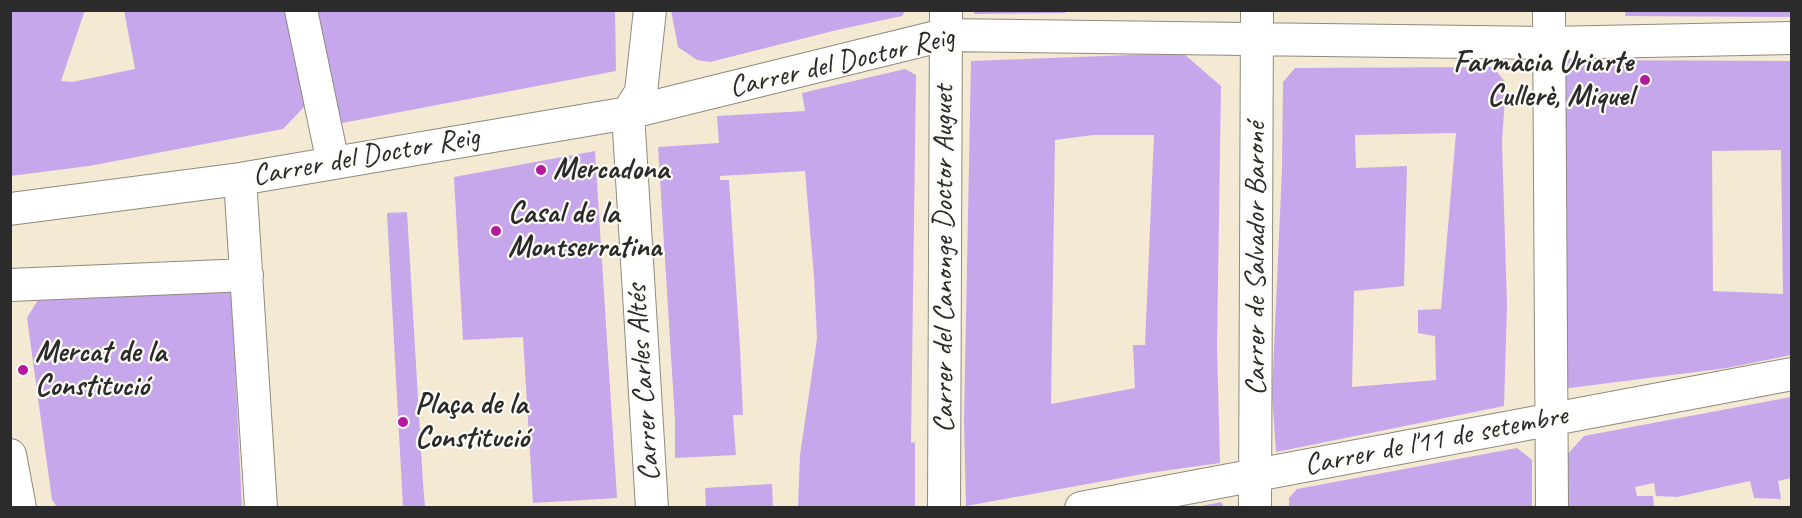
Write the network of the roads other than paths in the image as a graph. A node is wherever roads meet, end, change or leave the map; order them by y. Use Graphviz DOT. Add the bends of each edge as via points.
graph roads {
  1 [pos="301,10"];
  2 [pos="650,10"];
  3 [pos="1549,10"];
  4 [pos="945,23"];
  5 [pos="1257,24"];
  6 [pos="1791,38"];
  7 [pos="1549,42"];
  8 [pos="628,113"];
  9 [pos="333,163"];
  10 [pos="240,178"];
  11 [pos="10,209"];
  12 [pos="247,275"];
  13 [pos="10,285"];
  14 [pos="1791,374"];
  15 [pos="1553,420"];
  16 [pos="10,455"];
  17 [pos="1255,476"];
  18 [pos="20,507"];
  19 [pos="261,507"];
  20 [pos="652,507"];
  21 [pos="944,507"];
  22 [pos="1081,507"];
  23 [pos="1255,507"];
  24 [pos="1552,507"];
  1 -- 9 [label="street"];
  2 -- 8 [label="street" via="641,92"];
  3 -- 7 [label="street"];
  4 -- 5 [label="street, Carrer del Doctor Reig"];
  4 -- 8 [label="street, Carrer del Doctor Reig"];
  4 -- 21 [label="street, Carrer del Canonge Doctor Auguet"];
  5 -- 7 [label="street, Carrer del Doctor Reig"];
  5 -- 17 [label="street, Carrer de Salvador Baroné"];
  6 -- 7 [label="street, Carrer del Doctor Reig"];
  7 -- 15 [label="street"];
  8 -- 9 [label="street, Carrer del Doctor Reig"];
  8 -- 20 [label="street, Carrer Carles Altés"];
  9 -- 10 [label="street, Carrer del Doctor Reig"];
  10 -- 11 [label="street, Carrer del Doctor Reig"];
  10 -- 12 [label="street"];
  12 -- 13 [label="street"];
  12 -- 19 [label="street"];
  14 -- 15 [label="street, Carrer de l'11 de setembre"];
  15 -- 17 [label="street, Carrer de l'11 de setembre"];
  15 -- 24 [label="street"];
  16 -- 18 [label="street"];
  17 -- 22 [label="street, Carrer de l'11 de setembre"];
  17 -- 23 [label="street, Carrer de Salvador Baroné"];
}
